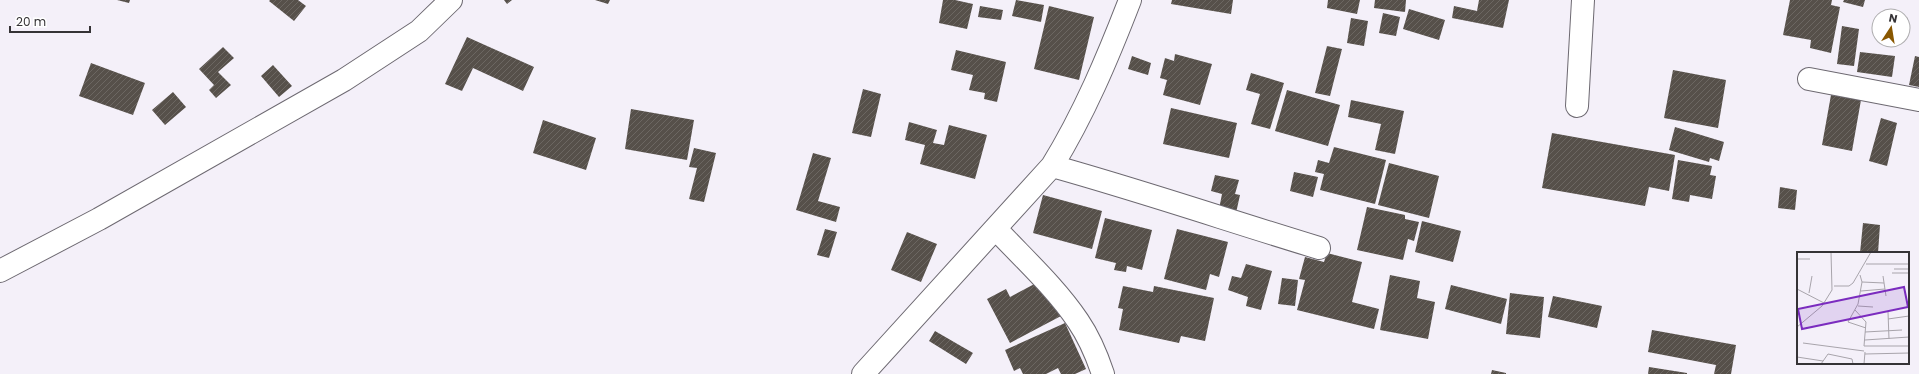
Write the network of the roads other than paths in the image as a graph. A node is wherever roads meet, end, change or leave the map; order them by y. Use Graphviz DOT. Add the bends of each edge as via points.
graph roads {
  1 [pos="451,0"];
  2 [pos="1130,0"];
  3 [pos="1583,0"];
  4 [pos="1809,79"];
  5 [pos="1919,100"];
  6 [pos="1578,106"];
  7 [pos="1052,166"];
  8 [pos="996,230"];
  9 [pos="1319,248"];
  10 [pos="0,271"];
  11 [pos="863,374"];
  12 [pos="1103,374"];
  1 -- 10 [label="street" via="419,31 344,80 99,219"];
  2 -- 7 [label="street" via="1106,62 1067,142"];
  3 -- 6 [label="street"];
  4 -- 5 [label="street"];
  7 -- 8 [label="street"];
  7 -- 9 [label="street" via="1124,186 1214,217"];
  8 -- 11 [label="street"];
  8 -- 12 [label="street" via="1063,301 1079,322 1097,356"];
}
